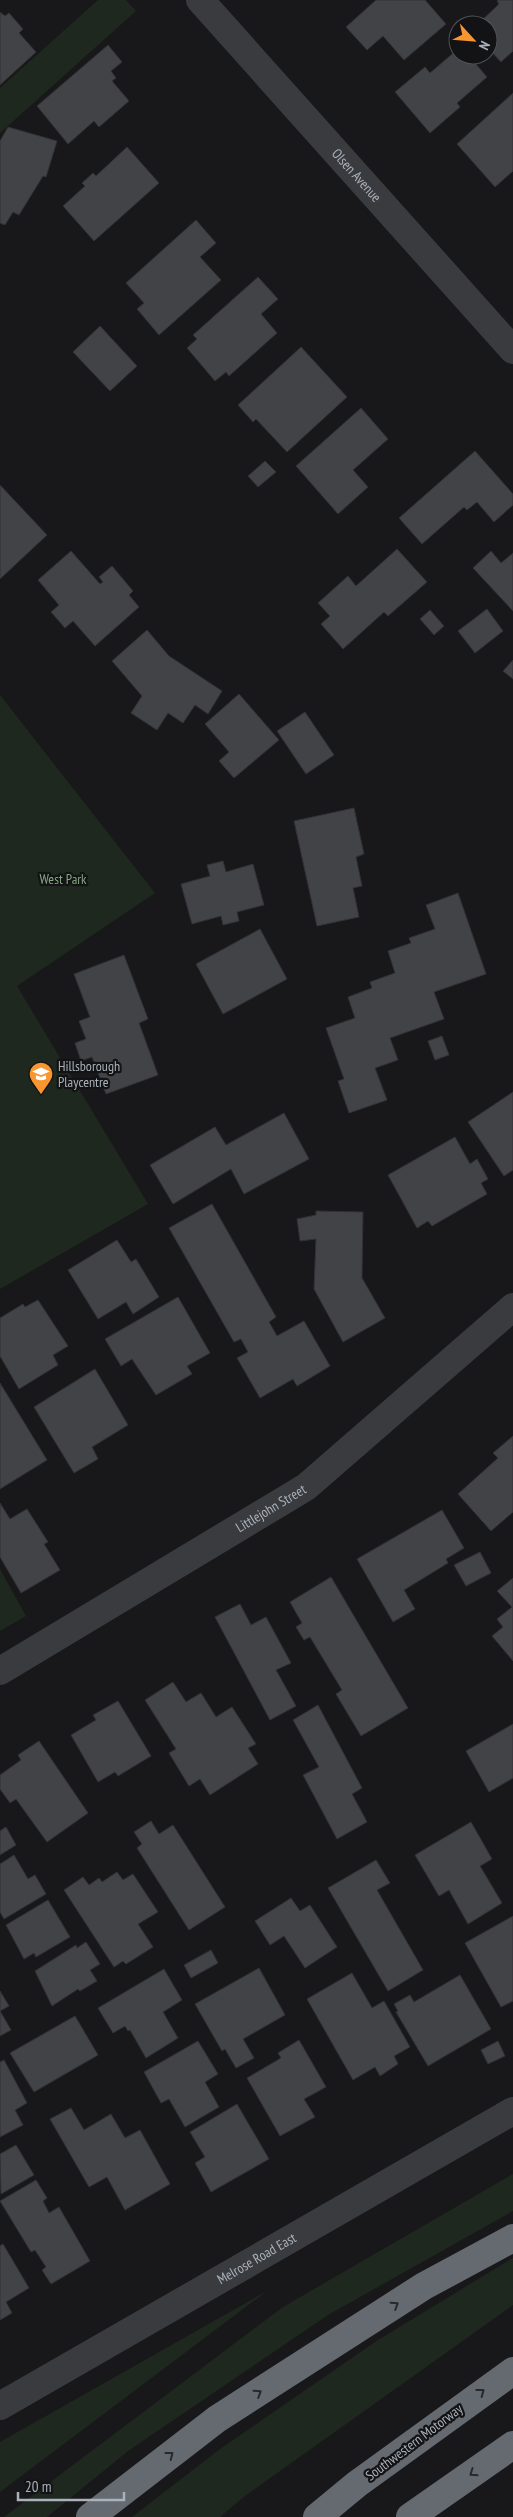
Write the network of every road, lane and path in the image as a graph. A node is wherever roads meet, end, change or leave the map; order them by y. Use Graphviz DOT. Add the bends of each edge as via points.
graph roads {
  1 [pos="200,0"];
  2 [pos="513,350"];
  3 [pos="513,1307"];
  4 [pos="0,1671"];
  5 [pos="513,2111"];
  6 [pos="513,2238"];
  7 [pos="513,2371"];
  8 [pos="0,2406"];
  9 [pos="513,2445"];
  10 [pos="90,2517"];
  11 [pos="317,2517"];
  12 [pos="410,2517"];
  1 -- 2 [label="street, Olsen Avenue"];
  3 -- 4 [label="street, Littlejohn Street" via="306,1487"];
  5 -- 8 [label="street, Melrose Road East"];
  10 -- 6 [label="highway, one-way" via="217,2419 424,2286"];
  11 -- 7 [label="highway, Southwestern Motorway, one-way" via="357,2484"];
  9 -- 12 [label="highway, one-way"];
}
